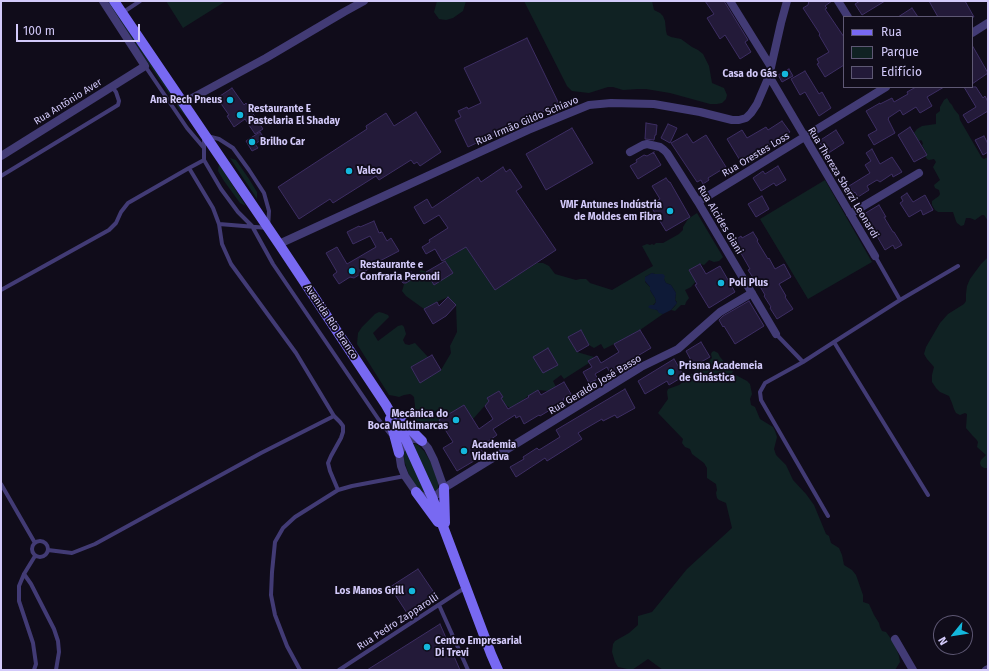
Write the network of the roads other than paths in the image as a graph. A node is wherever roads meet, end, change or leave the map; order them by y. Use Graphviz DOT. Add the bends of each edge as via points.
graph roads {
  1 [pos="103,1"];
  2 [pos="114,1"];
  3 [pos="140,1"];
  4 [pos="364,1"];
  5 [pos="730,1"];
  6 [pos="788,1"];
  7 [pos="838,1"];
  8 [pos="122,13"];
  9 [pos="847,16"];
  10 [pos="988,23"];
  11 [pos="973,32"];
  12 [pos="145,66"];
  13 [pos="771,67"];
  14 [pos="769,76"];
  15 [pos="112,87"];
  16 [pos="884,88"];
  17 [pos="183,103"];
  18 [pos="205,135"];
  19 [pos="805,137"];
  20 [pos="204,149"];
  21 [pos="630,152"];
  22 [pos="1,156"];
  23 [pos="204,160"];
  24 [pos="189,168"];
  25 [pos="919,173"];
  26 [pos="1,176"];
  27 [pos="698,202"];
  28 [pos="850,214"];
  29 [pos="218,224"];
  30 [pos="252,226"];
  31 [pos="268,228"];
  32 [pos="279,244"];
  33 [pos="875,256"];
  34 [pos="958,266"];
  35 [pos="1,290"];
  36 [pos="752,293"];
  37 [pos="900,300"];
  38 [pos="776,334"];
  39 [pos="834,342"];
  40 [pos="803,362"];
  41 [pos="386,405"];
  42 [pos="334,416"];
  43 [pos="406,440"];
  44 [pos="396,441"];
  45 [pos="422,441"];
  46 [pos="399,453"];
  47 [pos="405,476"];
  48 [pos="1,484"];
  49 [pos="444,488"];
  50 [pos="338,490"];
  51 [pos="416,492"];
  52 [pos="928,496"];
  53 [pos="432,497"];
  54 [pos="828,516"];
  55 [pos="445,531"];
  56 [pos="35,543"];
  57 [pos="48,550"];
  58 [pos="35,556"];
  59 [pos="24,574"];
  60 [pos="466,587"];
  61 [pos="439,605"];
  62 [pos="895,639"];
  63 [pos="34,670"];
  64 [pos="56,670"];
  65 [pos="300,670"];
  66 [pos="339,670"];
  67 [pos="468,670"];
  68 [pos="498,670"];
  69 [pos="913,670"];
  1 -- 12 [label="street"];
  2 -- 8 [label="main road, Avenida Rio Branco"];
  3 -- 8 [label="lane"];
  4 -- 17 [label="street"];
  5 -- 13 [label="street"];
  6 -- 13 [label="street, Rua Irmão Gildo Schiavo"];
  7 -- 9 [label="street"];
  8 -- 17 [label="main road, Avenida Rio Branco"];
  10 -- 11 [label="street"];
  12 -- 15 [label="street, Rua Antônio Aver"];
  12 -- 20 [label="lane"];
  13 -- 14 [label="street, Rua Irmão Gildo Schiavo"];
  14 -- 19 [label="street, Rua Thereza Sberzi Leonardi"];
  14 -- 32 [label="street, Rua Irmão Gildo Schiavo" via="757,104 746,118 732,120 654,104 589,105 528,130"];
  15 -- 22 [label="street, Rua Antônio Aver"];
  15 -- 26 [label="lane" via="116,92 118,105"];
  16 -- 19 [label="street, Rua Orestes Loss"];
  17 -- 18 [label="main road, Avenida Rio Branco"];
  18 -- 20 [label="lane"];
  18 -- 31 [label="main road, Avenida Rio Branco"];
  18 -- 31 [label="lane" via="219,139 233,148 249,170 264,194 269,211"];
  19 -- 27 [label="street, Rua Orestes Loss"];
  19 -- 28 [label="street, Rua Thereza Sberzi Leonardi"];
  20 -- 23 [label="lane"];
  21 -- 27 [label="street, Rua Alcides Giani" via="647,144 664,150"];
  23 -- 24 [label="lane"];
  23 -- 30 [label="lane" via="221,189"];
  24 -- 29 [label="lane" via="213,208"];
  24 -- 35 [label="lane" via="128,203 110,230"];
  25 -- 28 [label="street"];
  27 -- 36 [label="street, Rua Alcides Giani"];
  28 -- 33 [label="street, Rua Thereza Sberzi Leonardi"];
  29 -- 30 [label="lane"];
  29 -- 42 [label="lane" via="222,244 231,264 296,353"];
  30 -- 31 [label="lane"];
  30 -- 44 [label="lane" via="273,264"];
  31 -- 32 [label="main road, Avenida Rio Branco"];
  32 -- 41 [label="main road, Avenida Rio Branco"];
  33 -- 37 [label="lane, Rua Thereza Sberzi Leonardi"];
  34 -- 37 [label="lane"];
  36 -- 38 [label="street, Rua Alcides Giani"];
  36 -- 49 [label="street, Rua Geraldo José Basso" via="720,312 678,349 642,368"];
  37 -- 39 [label="lane"];
  38 -- 40 [label="lane"];
  39 -- 40 [label="lane"];
  39 -- 52 [label="lane"];
  40 -- 54 [label="lane" via="765,383 760,392 761,400"];
  41 -- 43 [label="main road, Avenida Rio Branco"];
  41 -- 44 [label="main road"];
  41 -- 45 [label="main road"];
  42 -- 50 [label="lane" via="343,426 343,432 328,463"];
  42 -- 57 [label="lane" via="95,544 72,553"];
  43 -- 45 [label="street"];
  43 -- 46 [label="street"];
  43 -- 53 [label="main road, Avenida Rio Branco"];
  44 -- 46 [label="main road"];
  45 -- 49 [label="street" via="434,460"];
  46 -- 47 [label="street"];
  47 -- 50 [label="lane"];
  47 -- 51 [label="street"];
  48 -- 56 [label="lane"];
  49 -- 53 [label="street, Rua Geraldo José Basso"];
  49 -- 55 [label="main road"];
  50 -- 65 [label="lane" via="295,517 283,528 275,542 271,595 275,615"];
  51 -- 53 [label="street" via="425,498"];
  51 -- 55 [label="main road"];
  53 -- 55 [label="main road, Avenida Rio Branco"];
  55 -- 60 [label="main road, Avenida Rio Branco"];
  56 -- 57 [label="lane" via="44,542"];
  56 -- 58 [label="lane" via="32,547"];
  57 -- 58 [label="lane" via="43,556"];
  58 -- 59 [label="lane"];
  59 -- 63 [label="lane" via="19,586 19,602 33,643 36,664"];
  59 -- 64 [label="lane" via="54,629 59,652"];
  60 -- 61 [label="lane, Rua Pedro Zapparolli"];
  60 -- 68 [label="main road, Avenida Rio Branco"];
  61 -- 66 [label="lane, Rua Pedro Zapparolli"];
  61 -- 67 [label="lane"];
  62 -- 69 [label="street"];
}
